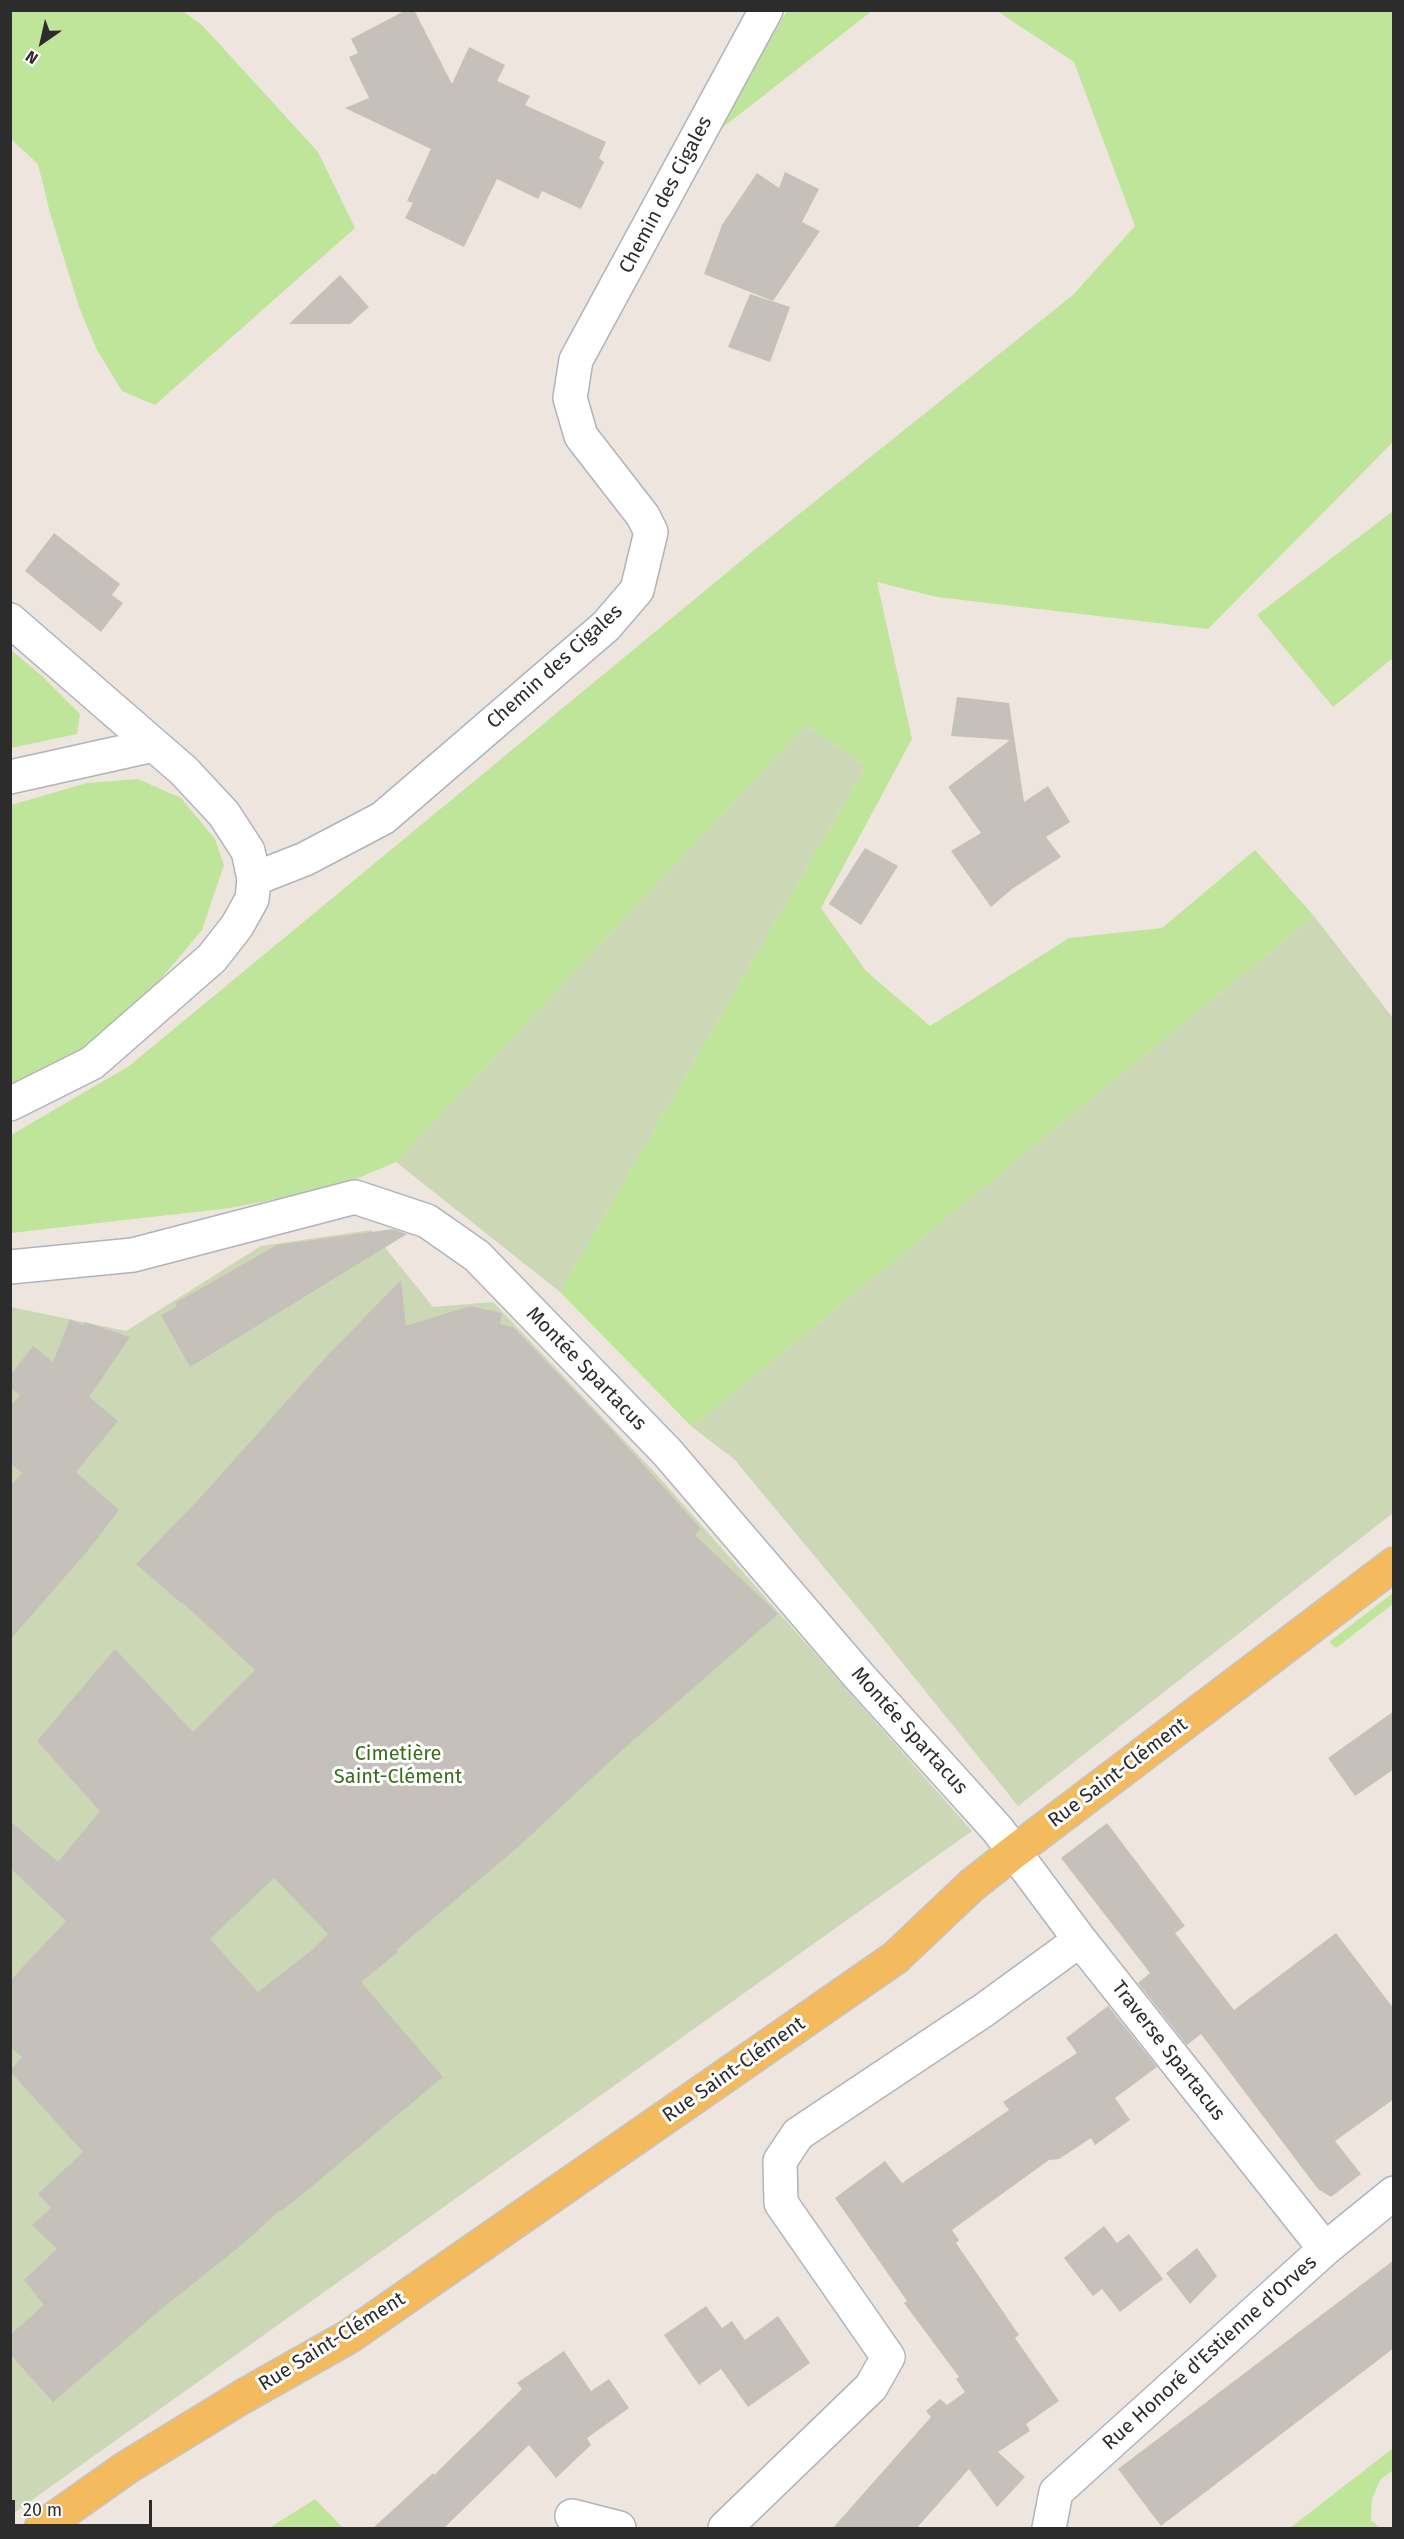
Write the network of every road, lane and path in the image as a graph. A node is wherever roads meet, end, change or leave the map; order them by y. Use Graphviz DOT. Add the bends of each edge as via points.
graph roads {
  1 [pos="766,10"];
  2 [pos="10,620"];
  3 [pos="154,745"];
  4 [pos="10,777"];
  5 [pos="254,879"];
  6 [pos="10,1104"];
  7 [pos="10,1267"];
  8 [pos="1394,1564"];
  9 [pos="1014,1852"];
  10 [pos="1080,1940"];
  11 [pos="1394,2193"];
  12 [pos="1325,2248"];
  13 [pos="572,2516"];
  14 [pos="41,2529"];
  15 [pos="619,2529"];
  16 [pos="724,2529"];
  17 [pos="1049,2529"];
  1 -- 5 [label="street, Chemin des Cigales" via="576,360 570,398 581,436 651,532 637,590 606,626 382,818 305,859"];
  2 -- 3 [label="street"];
  3 -- 4 [label="street"];
  3 -- 5 [label="street" via="224,814 248,851"];
  5 -- 6 [label="street" via="252,899 212,958 92,1063"];
  7 -- 9 [label="street, Montée Spartacus" via="133,1255 355,1197 427,1221 477,1256 667,1452"];
  8 -- 9 [label="main road, Rue Saint-Clément"];
  9 -- 10 [label="street, Traverse Spartacus"];
  9 -- 14 [label="main road, Rue Saint-Clément" via="866,1979 350,2336 126,2468"];
  10 -- 12 [label="street, Traverse Spartacus"];
  10 -- 16 [label="street" via="984,2010 798,2134 780,2161 781,2203 888,2357 871,2386"];
  11 -- 12 [label="street, Rue Honoré d'Estienne d'Orves"];
  12 -- 17 [label="street, Rue Honoré d'Estienne d'Orves" via="1056,2492"];
  13 -- 15 [label="street"];
}
